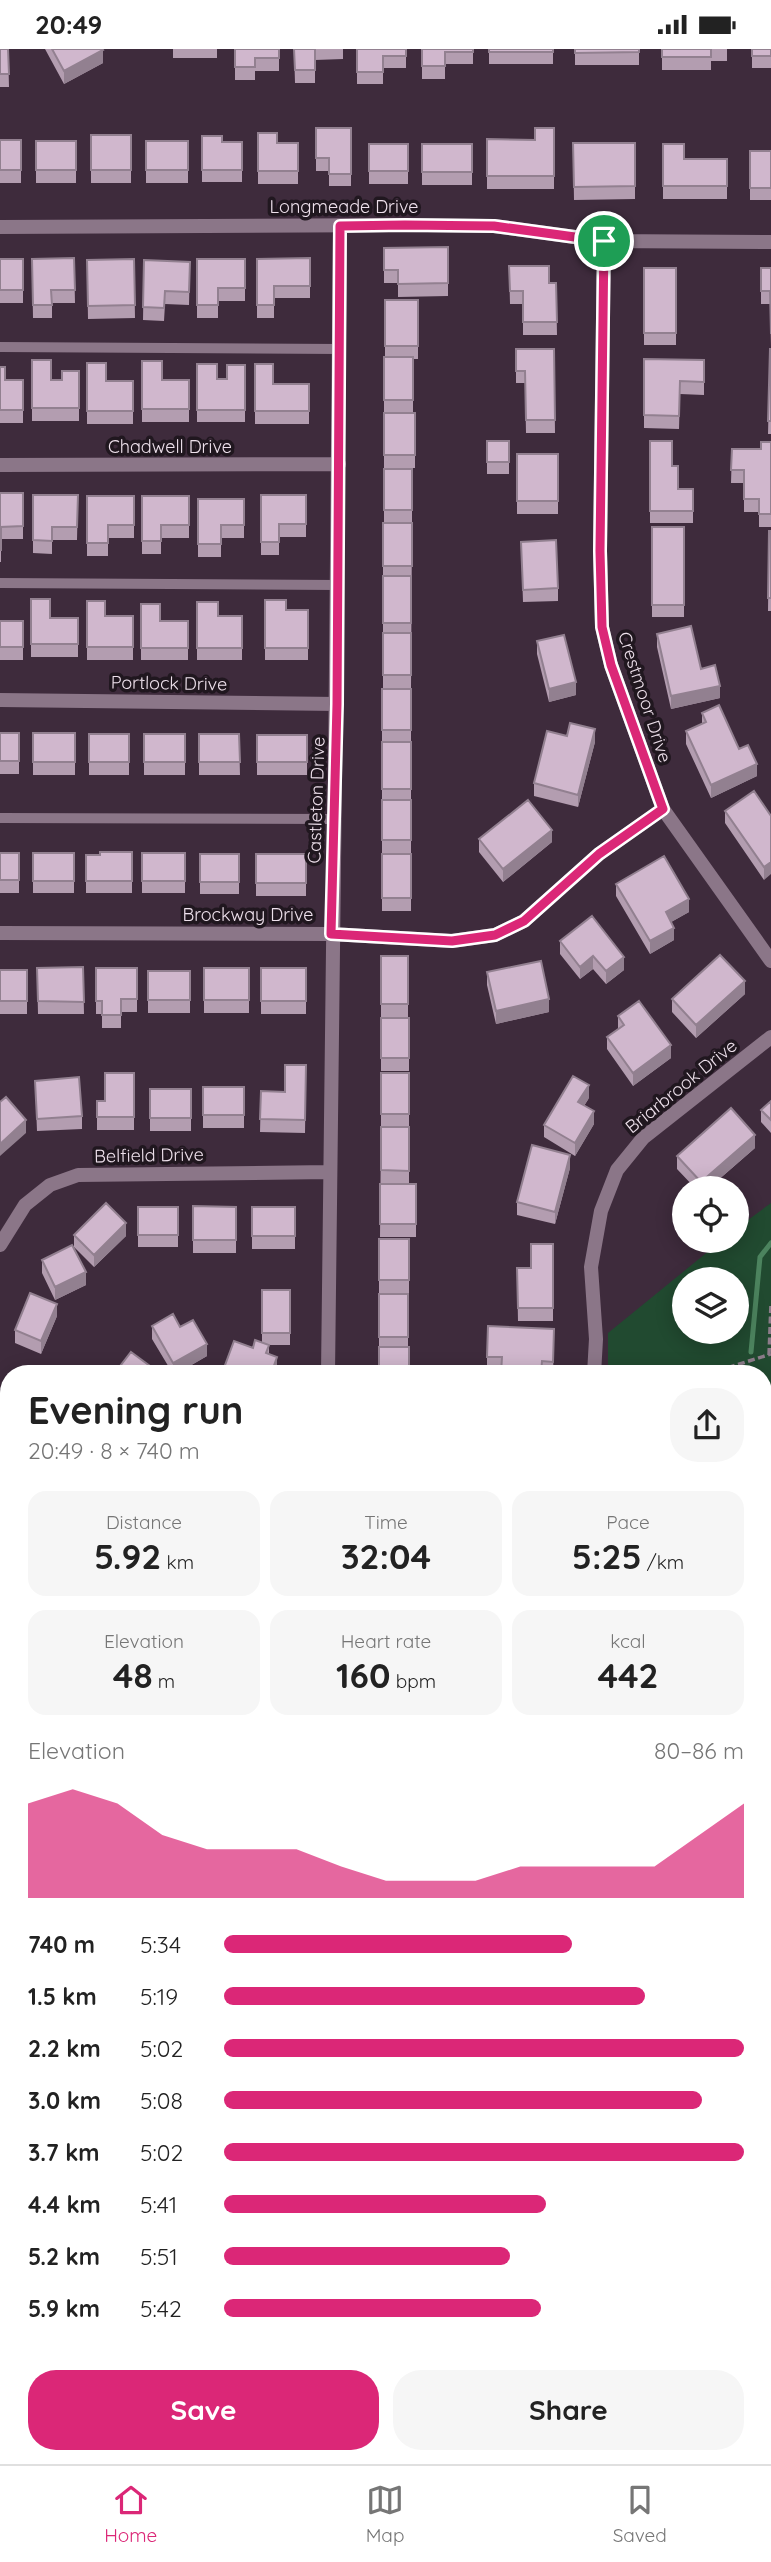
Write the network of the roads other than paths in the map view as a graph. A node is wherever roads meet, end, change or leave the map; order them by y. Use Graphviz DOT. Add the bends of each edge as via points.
graph roads {
  1 [pos="340,226"];
  2 [pos="0,227"];
  3 [pos="604,241"];
  4 [pos="771,242"];
  5 [pos="0,347"];
  6 [pos="340,349"];
  7 [pos="339,464"];
  8 [pos="0,465"];
  9 [pos="0,583"];
  10 [pos="338,585"];
  11 [pos="0,700"];
  12 [pos="337,704"];
  13 [pos="663,809"];
  14 [pos="0,818"];
  15 [pos="334,819"];
  16 [pos="0,933"];
  17 [pos="331,934"];
  18 [pos="771,961"];
  19 [pos="771,1037"];
  20 [pos="330,1173"];
  21 [pos="0,1245"];
  22 [pos="328,1365"];
  23 [pos="595,1365"];
  1 -- 2 [label="street, Longmeade Drive"];
  1 -- 3 [label="street, Longmeade Drive" via="494,226"];
  1 -- 6 [label="street, Castleton Drive"];
  3 -- 4 [label="street, Longmeade Drive"];
  3 -- 13 [label="street, Crestmoor Drive" via="602,627 611,665"];
  5 -- 6 [label="lane"];
  6 -- 7 [label="street, Castleton Drive"];
  7 -- 8 [label="street, Chadwell Drive"];
  7 -- 10 [label="street, Castleton Drive"];
  9 -- 10 [label="lane"];
  10 -- 12 [label="street, Castleton Drive"];
  11 -- 12 [label="street, Portlock Drive"];
  12 -- 15 [label="street, Castleton Drive"];
  13 -- 17 [label="street, Brockway Drive" via="599,854 524,921 495,935 452,941"];
  13 -- 18 [label="street, Crestmoor Drive"];
  14 -- 15 [label="lane"];
  15 -- 17 [label="street, Castleton Drive"];
  16 -- 17 [label="street, Brockway Drive"];
  17 -- 20 [label="street, Castleton Drive"];
  19 -- 23 [label="street, Briarbrook Drive" via="643,1138 617,1170 601,1211 591,1267"];
  20 -- 21 [label="street, Belfield Drive" via="78,1175 50,1185 25,1205"];
  20 -- 22 [label="street, Castleton Drive"];
}
